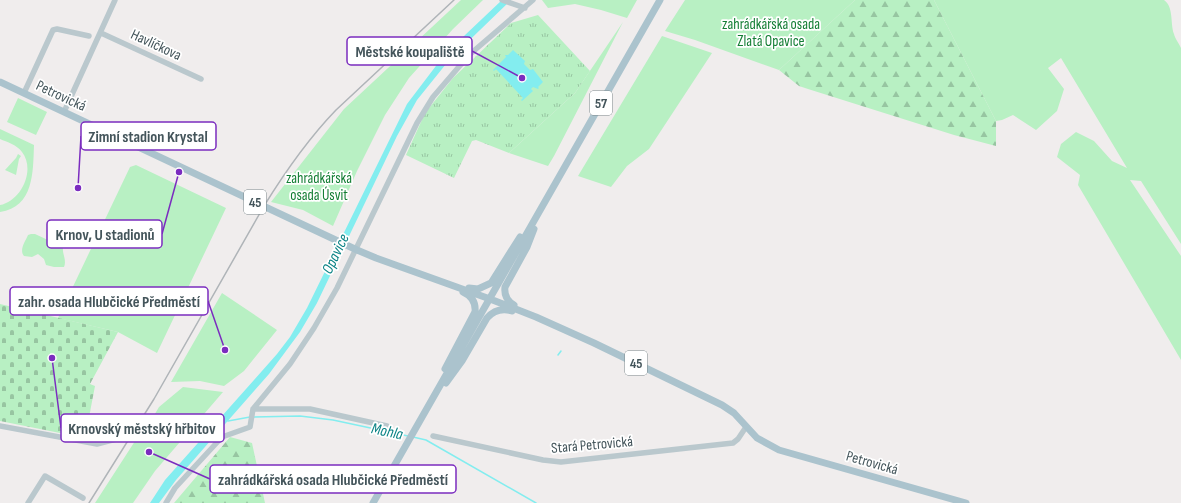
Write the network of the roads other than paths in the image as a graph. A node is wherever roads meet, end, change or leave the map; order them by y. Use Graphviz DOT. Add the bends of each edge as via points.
graph roads {
  1 [pos="116,0"];
  2 [pos="502,0"];
  3 [pos="533,0"];
  4 [pos="660,0"];
  5 [pos="525,8"];
  6 [pos="100,33"];
  7 [pos="88,36"];
  8 [pos="201,80"];
  9 [pos="0,82"];
  10 [pos="24,93"];
  11 [pos="64,112"];
  12 [pos="542,206"];
  13 [pos="355,249"];
  14 [pos="443,282"];
  15 [pos="490,299"];
  16 [pos="536,317"];
  17 [pos="430,402"];
  18 [pos="252,411"];
  19 [pos="0,426"];
  20 [pos="387,426"];
  21 [pos="746,427"];
  22 [pos="433,436"];
  23 [pos="120,438"];
  24 [pos="83,498"];
  25 [pos="28,503"];
  26 [pos="166,503"];
  27 [pos="373,503"];
  28 [pos="966,503"];
  1 -- 6 [label="street"];
  2 -- 5 [label="street"];
  3 -- 5 [label="street"];
  4 -- 12 [label="main road, 57"];
  5 -- 13 [label="street" via="469,54 433,97 414,129"];
  6 -- 8 [label="street, Havlíčkova"];
  6 -- 11 [label="street"];
  7 -- 10 [label="street" via="53,30"];
  9 -- 10 [label="main road, Petrovická / 45"];
  10 -- 11 [label="main road, Petrovická / 45"];
  11 -- 13 [label="main road, Petrovická / 45"];
  12 -- 14 [label="main road" via="489,285 473,289"];
  12 -- 15 [label="main road, 57"];
  12 -- 16 [label="main road" via="526,247 504,290 510,303"];
  13 -- 14 [label="main road, 45"];
  13 -- 18 [label="street" via="314,328 290,364"];
  14 -- 15 [label="main road, 45"];
  14 -- 17 [label="main road" via="469,296 474,302 475,310"];
  15 -- 16 [label="main road, 45"];
  15 -- 17 [label="main road, 57"];
  16 -- 17 [label="main road" via="505,309 489,315 458,366"];
  16 -- 21 [label="main road, 45" via="722,405 734,413"];
  17 -- 27 [label="main road, 57"];
  18 -- 20 [label="street" via="310,409"];
  18 -- 26 [label="street" via="250,427 222,437 175,488"];
  19 -- 23 [label="street" via="97,444"];
  21 -- 22 [label="street, Stará Petrovická" via="733,443 561,462"];
  21 -- 28 [label="main road, Petrovická / 45" via="771,446 787,452"];
  24 -- 25 [label="street" via="45,476"];
}
